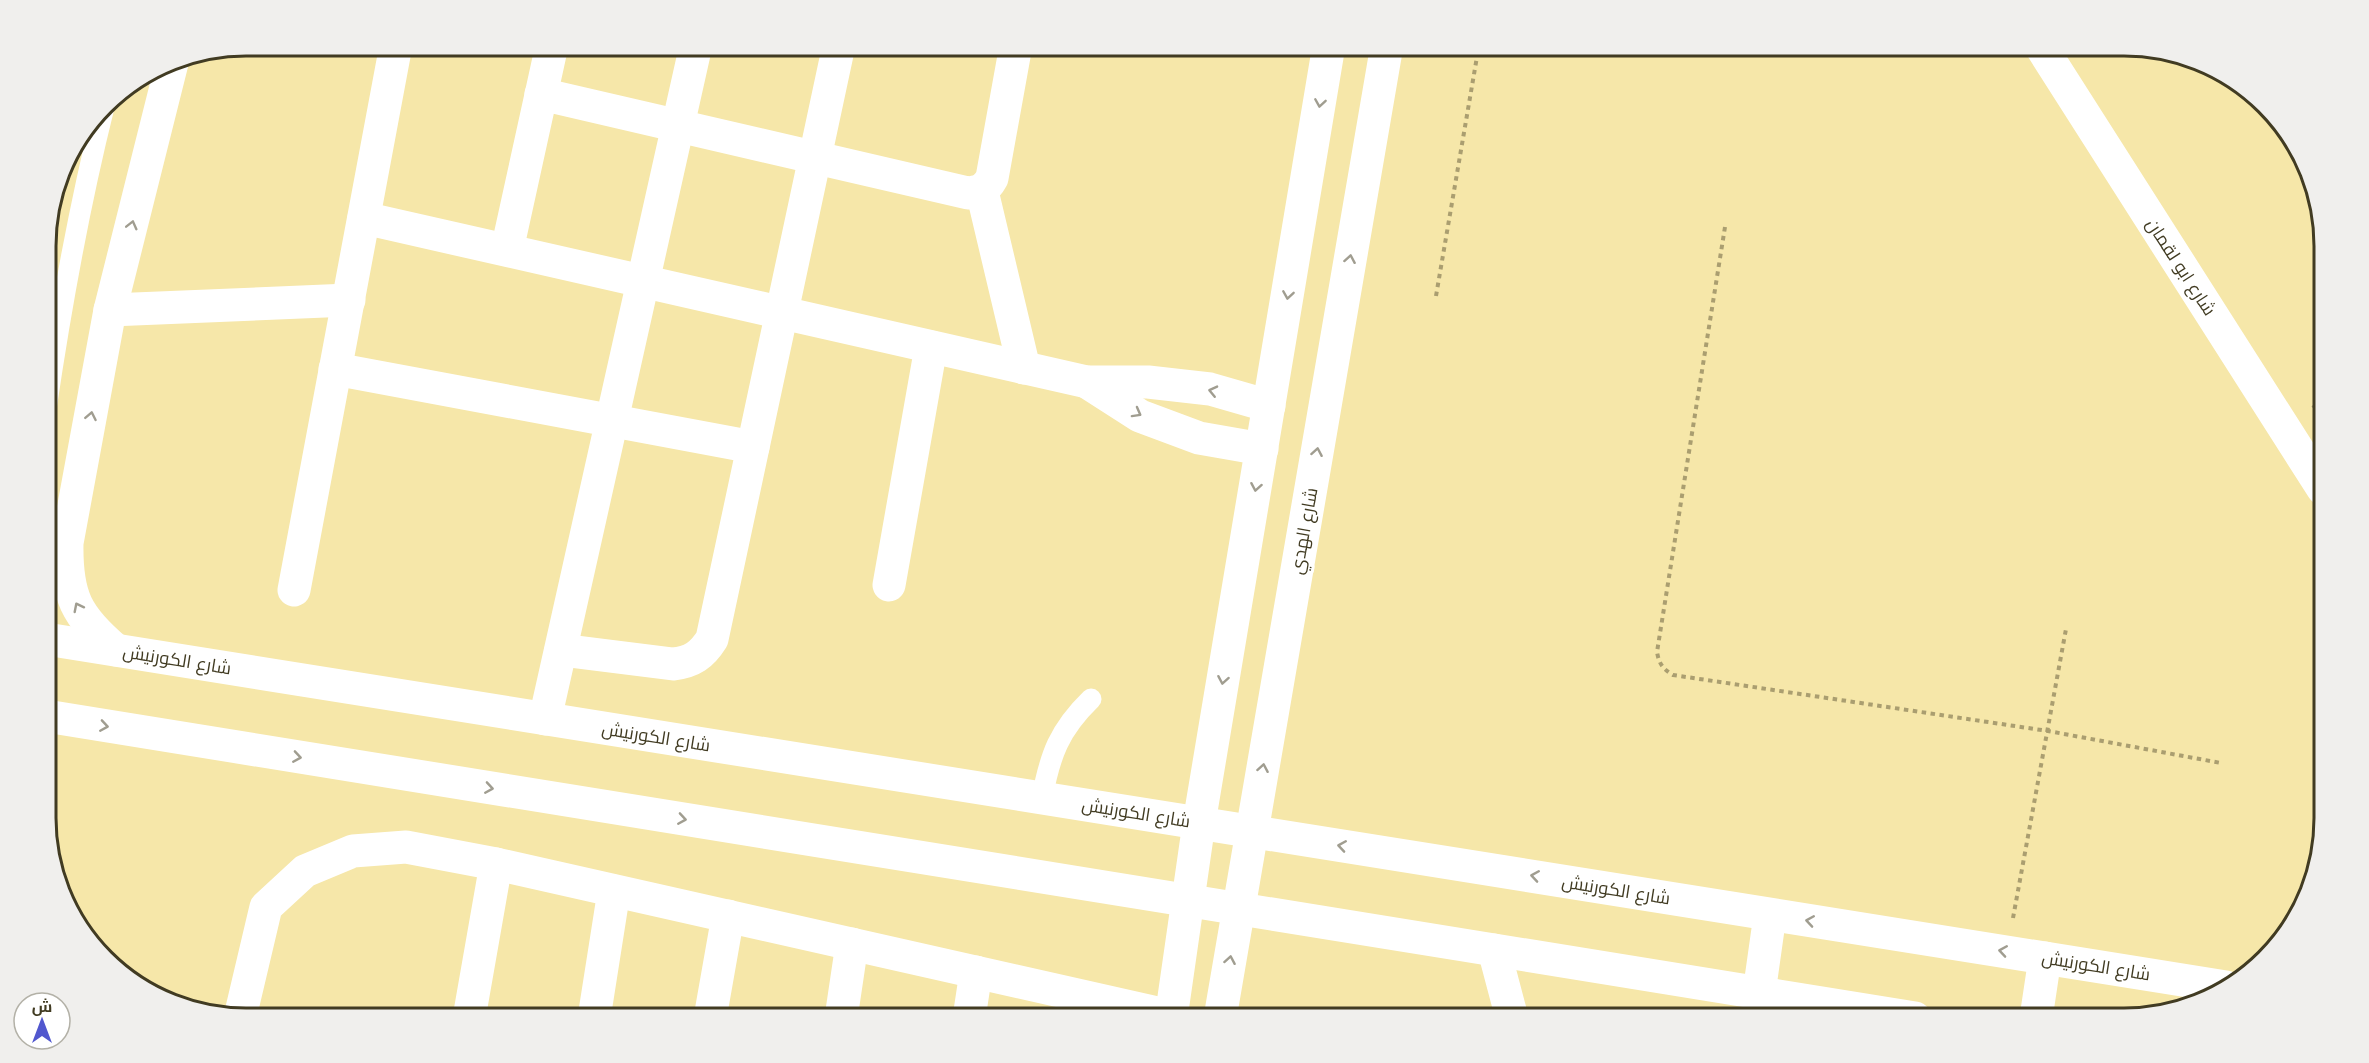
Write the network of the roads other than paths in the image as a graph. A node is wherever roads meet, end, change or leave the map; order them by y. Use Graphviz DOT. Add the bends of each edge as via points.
graph roads {
  1 [pos="394,56"];
  2 [pos="550,56"];
  3 [pos="694,56"];
  4 [pos="837,56"];
  5 [pos="1014,56"];
  6 [pos="1327,56"];
  7 [pos="1385,56"];
  8 [pos="2047,56"];
  9 [pos="170,72"];
  10 [pos="541,94"];
  11 [pos="100,125"];
  12 [pos="678,126"];
  13 [pos="815,158"];
  14 [pos="982,191"];
  15 [pos="364,218"];
  16 [pos="507,250"];
  17 [pos="643,281"];
  18 [pos="349,300"];
  19 [pos="110,310"];
  20 [pos="782,312"];
  21 [pos="56,337"];
  22 [pos="931,347"];
  23 [pos="1024,368"];
  24 [pos="335,369"];
  25 [pos="1087,382"];
  26 [pos="1269,406"];
  27 [pos="612,420"];
  28 [pos="753,447"];
  29 [pos="1262,449"];
  30 [pos="2314,475"];
  31 [pos="889,585"];
  32 [pos="294,590"];
  33 [pos="56,641"];
  34 [pos="116,650"];
  35 [pos="561,650"];
  36 [pos="1091,699"];
  37 [pos="56,718"];
  38 [pos="545,719"];
  39 [pos="1042,798"];
  40 [pos="1199,823"];
  41 [pos="1252,832"];
  42 [pos="496,864"];
  43 [pos="614,891"];
  44 [pos="1188,900"];
  45 [pos="1239,908"];
  46 [pos="1770,915"];
  47 [pos="728,916"];
  48 [pos="852,944"];
  49 [pos="1494,950"];
  50 [pos="2045,958"];
  51 [pos="976,972"];
  52 [pos="2212,985"];
  53 [pos="1759,993"];
  54 [pos="1222,1007"];
  55 [pos="1509,1007"];
  56 [pos="1847,1007"];
  57 [pos="2038,1007"];
  58 [pos="242,1008"];
  59 [pos="471,1008"];
  60 [pos="596,1008"];
  61 [pos="712,1008"];
  62 [pos="843,1008"];
  63 [pos="971,1008"];
  64 [pos="1130,1008"];
  65 [pos="1172,1008"];
  1 -- 15 [label="street"];
  2 -- 10 [label="street"];
  3 -- 12 [label="street"];
  4 -- 13 [label="street"];
  5 -- 14 [label="street" via="992,178"];
  6 -- 26 [label="street, one-way"];
  41 -- 7 [label="street, شارع الهدي, one-way"];
  8 -- 30 [label="street, شارع ابو لقمان"];
  19 -- 9 [label="street, one-way"];
  10 -- 12 [label="street"];
  10 -- 16 [label="street"];
  11 -- 21 [label="lane" via="82,194"];
  12 -- 13 [label="street"];
  12 -- 17 [label="street"];
  13 -- 14 [label="street" via="968,193"];
  13 -- 20 [label="street"];
  14 -- 23 [label="street"];
  15 -- 16 [label="street"];
  15 -- 18 [label="street"];
  16 -- 17 [label="street"];
  17 -- 20 [label="street"];
  17 -- 27 [label="street"];
  18 -- 19 [label="street"];
  18 -- 24 [label="street"];
  34 -- 19 [label="street, one-way" via="92,630 75,604 67,574 67,543"];
  20 -- 22 [label="street"];
  20 -- 28 [label="street"];
  22 -- 23 [label="street"];
  22 -- 31 [label="street"];
  23 -- 25 [label="street"];
  24 -- 27 [label="street"];
  24 -- 32 [label="street"];
  26 -- 25 [label="street, one-way" via="1210,389 1148,382"];
  25 -- 29 [label="street, one-way" via="1150,419 1199,438"];
  26 -- 29 [label="street"];
  27 -- 28 [label="street"];
  27 -- 35 [label="street"];
  28 -- 35 [label="street" via="715,628 706,650 685,663 673,664"];
  29 -- 40 [label="street, one-way"];
  33 -- 34 [label="street, شارع الكورنيش"];
  34 -- 38 [label="street, شارع الكورنيش"];
  35 -- 38 [label="street"];
  36 -- 39 [label="lane" via="1071,720 1056,745"];
  37 -- 44 [label="street, one-way"];
  38 -- 39 [label="street, شارع الكورنيش"];
  39 -- 40 [label="street, شارع الكورنيش"];
  40 -- 41 [label="street, شارع الكورنيش"];
  40 -- 44 [label="street"];
  41 -- 45 [label="street, شارع الهدي"];
  46 -- 41 [label="street, شارع الكورنيش, one-way"];
  42 -- 43 [label="street"];
  42 -- 58 [label="street" via="406,847 353,851 305,872 266,906"];
  42 -- 59 [label="street"];
  43 -- 47 [label="street"];
  43 -- 60 [label="street"];
  44 -- 45 [label="street"];
  44 -- 65 [label="street"];
  45 -- 49 [label="street"];
  54 -- 45 [label="street, شارع الهدي, one-way"];
  50 -- 46 [label="street, شارع الكورنيش, one-way"];
  46 -- 53 [label="street"];
  47 -- 48 [label="street"];
  47 -- 61 [label="street"];
  48 -- 51 [label="street"];
  48 -- 62 [label="street"];
  49 -- 53 [label="street"];
  49 -- 55 [label="street"];
  50 -- 52 [label="street, شارع الكورنيش"];
  50 -- 57 [label="street"];
  51 -- 63 [label="street"];
  51 -- 64 [label="street"];
  53 -- 56 [label="street"];
}
